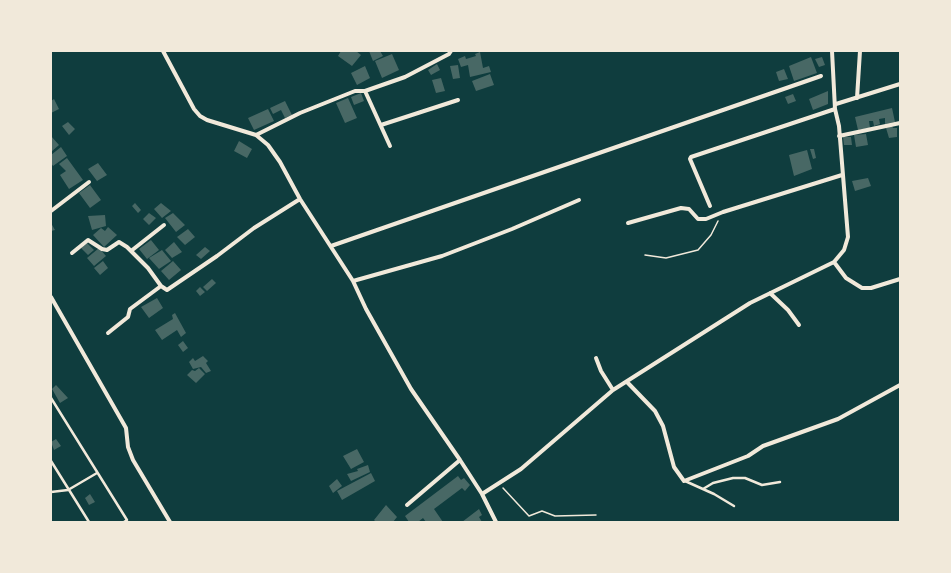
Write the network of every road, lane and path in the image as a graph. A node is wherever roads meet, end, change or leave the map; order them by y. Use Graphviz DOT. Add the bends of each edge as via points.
graph roads {
  1 [pos="163,51"];
  2 [pos="451,51"];
  3 [pos="832,51"];
  4 [pos="861,51"];
  5 [pos="821,76"];
  6 [pos="900,84"];
  7 [pos="364,91"];
  8 [pos="857,98"];
  9 [pos="458,100"];
  10 [pos="836,107"];
  11 [pos="900,123"];
  12 [pos="381,125"];
  13 [pos="256,135"];
  14 [pos="839,136"];
  15 [pos="390,146"];
  16 [pos="842,175"];
  17 [pos="89,182"];
  18 [pos="300,198"];
  19 [pos="579,200"];
  20 [pos="710,206"];
  21 [pos="51,211"];
  22 [pos="723,212"];
  23 [pos="628,223"];
  24 [pos="164,225"];
  25 [pos="331,246"];
  26 [pos="132,251"];
  27 [pos="72,253"];
  28 [pos="645,255"];
  29 [pos="834,262"];
  30 [pos="900,279"];
  31 [pos="353,282"];
  32 [pos="161,286"];
  33 [pos="770,293"];
  34 [pos="51,297"];
  35 [pos="799,325"];
  36 [pos="108,333"];
  37 [pos="596,358"];
  38 [pos="627,382"];
  39 [pos="900,385"];
  40 [pos="613,390"];
  41 [pos="51,398"];
  42 [pos="460,460"];
  43 [pos="51,461"];
  44 [pos="97,473"];
  45 [pos="684,481"];
  46 [pos="780,482"];
  47 [pos="499,484"];
  48 [pos="703,489"];
  49 [pos="68,490"];
  50 [pos="51,492"];
  51 [pos="482,494"];
  52 [pos="407,505"];
  53 [pos="734,506"];
  54 [pos="596,515"];
  55 [pos="89,522"];
  56 [pos="124,522"];
  57 [pos="170,522"];
  58 [pos="496,522"];
  1 -- 13 [label="street" via="194,110 200,116"];
  2 -- 7 [label="street" via="405,77"];
  3 -- 10 [label="street"];
  4 -- 8 [label="street"];
  5 -- 25 [label="street"];
  6 -- 8 [label="street"];
  7 -- 12 [label="street"];
  7 -- 13 [label="street" via="355,91 300,113"];
  8 -- 10 [label="street"];
  9 -- 12 [label="street"];
  10 -- 14 [label="street"];
  10 -- 20 [label="street" via="691,157"];
  11 -- 14 [label="street"];
  12 -- 15 [label="street"];
  13 -- 18 [label="street" via="268,145 280,162"];
  14 -- 16 [label="street"];
  16 -- 22 [label="street"];
  16 -- 29 [label="street" via="848,238 844,250"];
  17 -- 21 [label="street"];
  18 -- 25 [label="street"];
  18 -- 32 [label="street" via="167,290"];
  19 -- 31 [label="street" via="442,256"];
  22 -- 23 [label="street" via="701,220 689,209 681,208"];
  22 -- 28 [label="path" via="711,235 698,250 666,258"];
  24 -- 26 [label="street"];
  25 -- 31 [label="street"];
  26 -- 27 [label="street" via="119,242 107,250 88,240"];
  26 -- 32 [label="street"];
  29 -- 30 [label="street" via="846,278 862,288 871,288"];
  29 -- 33 [label="street"];
  31 -- 42 [label="street" via="411,390"];
  32 -- 36 [label="street" via="130,309 128,317"];
  33 -- 35 [label="street"];
  33 -- 38 [label="street" via="750,303"];
  34 -- 57 [label="street" via="126,428 128,448 133,460"];
  37 -- 40 [label="street"];
  38 -- 40 [label="street"];
  38 -- 45 [label="street" via="655,411 663,426 674,466"];
  39 -- 45 [label="street" via="838,419 763,446 748,456"];
  40 -- 47 [label="street" via="521,469"];
  41 -- 44 [label="lane"];
  42 -- 51 [label="street"];
  42 -- 52 [label="street"];
  43 -- 49 [label="lane"];
  44 -- 49 [label="lane"];
  44 -- 56 [label="lane" via="127,520"];
  45 -- 48 [label="lane"];
  46 -- 48 [label="lane" via="762,485 745,478 733,478 713,483"];
  47 -- 51 [label="street"];
  47 -- 54 [label="path" via="529,516 542,511 555,516"];
  48 -- 53 [label="lane"];
  49 -- 50 [label="lane"];
  49 -- 55 [label="lane"];
  51 -- 58 [label="street"];
}
